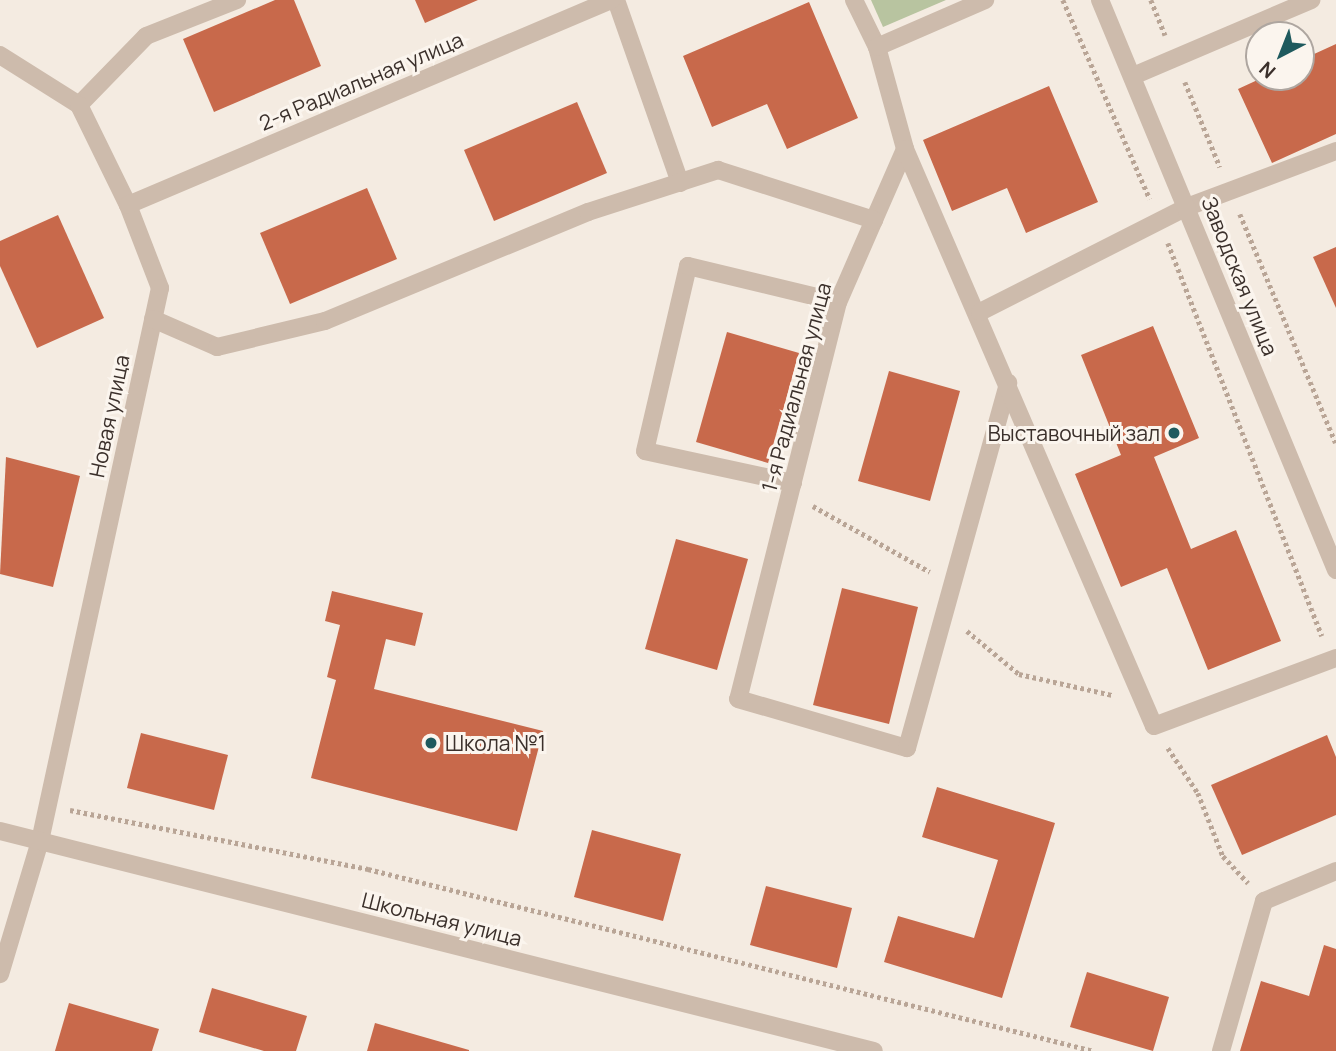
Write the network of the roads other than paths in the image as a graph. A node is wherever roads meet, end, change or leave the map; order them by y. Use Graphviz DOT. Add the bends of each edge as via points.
graph roads {
  1 [pos="237,0"];
  2 [pos="614,0"];
  3 [pos="854,0"];
  4 [pos="985,0"];
  5 [pos="1100,0"];
  6 [pos="1311,0"];
  7 [pos="877,47"];
  8 [pos="0,55"];
  9 [pos="1133,76"];
  10 [pos="79,105"];
  11 [pos="905,149"];
  12 [pos="1336,151"];
  13 [pos="680,183"];
  14 [pos="128,205"];
  15 [pos="1188,207"];
  16 [pos="874,220"];
  17 [pos="838,302"];
  18 [pos="980,312"];
  19 [pos="153,319"];
  20 [pos="1008,383"];
  21 [pos="791,489"];
  22 [pos="1336,570"];
  23 [pos="1334,659"];
  24 [pos="0,831"];
  25 [pos="40,841"];
  26 [pos="1336,871"];
  27 [pos="0,974"];
  28 [pos="874,1051"];
  29 [pos="1221,1051"];
  1 -- 10 [label="street" via="146,36"];
  2 -- 13 [label="street"];
  2 -- 14 [label="street, 2-я Радиальная улица"];
  3 -- 7 [label="street"];
  4 -- 7 [label="street"];
  5 -- 9 [label="street, Заводская улица"];
  6 -- 9 [label="street"];
  7 -- 11 [label="street"];
  8 -- 10 [label="street"];
  9 -- 15 [label="street, Заводская улица"];
  10 -- 14 [label="street, Новая улица"];
  11 -- 16 [label="street, 1-я Радиальная улица"];
  11 -- 18 [label="street"];
  12 -- 15 [label="street" via="1232,195"];
  13 -- 16 [label="street" via="718,170"];
  13 -- 19 [label="street" via="588,212 326,321 217,347"];
  14 -- 19 [label="street, Новая улица" via="160,288"];
  15 -- 18 [label="street"];
  15 -- 22 [label="street, Заводская улица"];
  16 -- 17 [label="street, 1-я Радиальная улица"];
  17 -- 21 [label="street, 1-я Радиальная улица"];
  17 -- 21 [label="street" via="688,266 645,451"];
  18 -- 20 [label="street"];
  19 -- 25 [label="street, Новая улица"];
  20 -- 21 [label="street, 1-я Радиальная улица" via="906,748 738,699"];
  20 -- 23 [label="street" via="1154,726"];
  24 -- 25 [label="street, Школьная улица"];
  25 -- 27 [label="street, Новая улица"];
  25 -- 28 [label="street, Школьная улица"];
  26 -- 29 [label="street" via="1264,901"];
}
